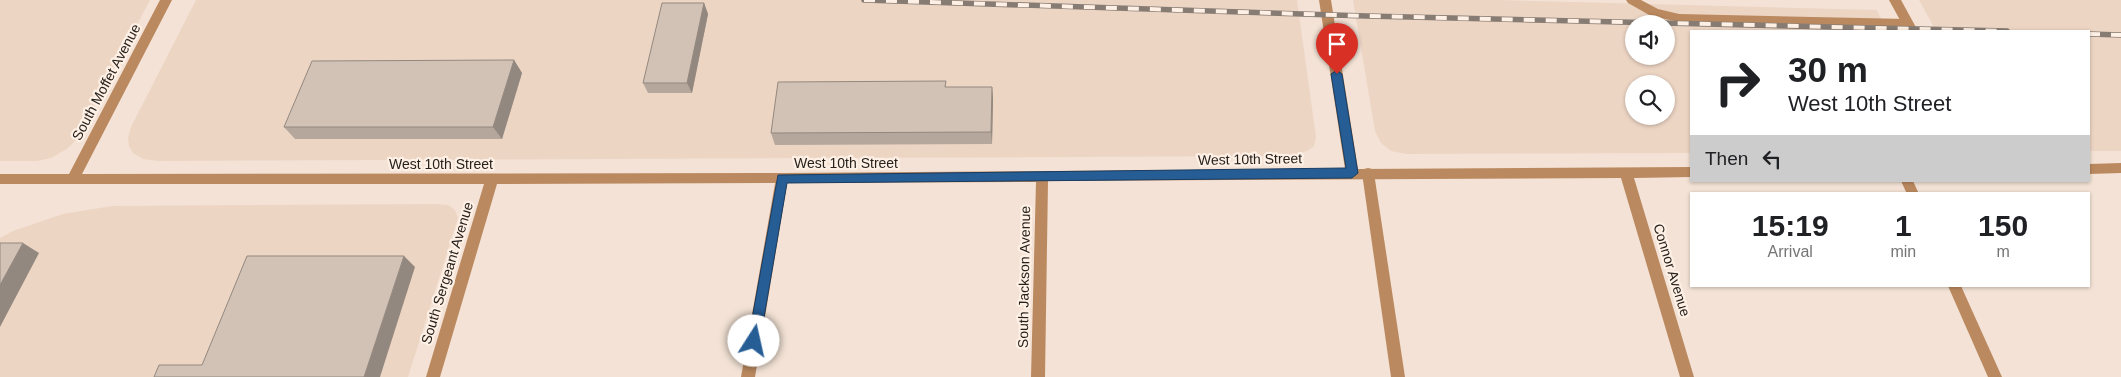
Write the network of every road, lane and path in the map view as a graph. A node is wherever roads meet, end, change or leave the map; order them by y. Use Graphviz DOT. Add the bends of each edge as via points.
graph roads {
  1 [pos="166,0"];
  2 [pos="1325,0"];
  3 [pos="1632,0"];
  4 [pos="1895,0"];
  5 [pos="1909,27"];
  6 [pos="2121,168"];
  7 [pos="2090,169"];
  8 [pos="1690,172"];
  9 [pos="1352,173"];
  10 [pos="1626,173"];
  11 [pos="1368,174"];
  12 [pos="1042,177"];
  13 [pos="73,178"];
  14 [pos="782,178"];
  15 [pos="0,179"];
  16 [pos="492,179"];
  17 [pos="1954,287"];
  18 [pos="432,377"];
  19 [pos="748,377"];
  20 [pos="1038,377"];
  21 [pos="1398,377"];
  22 [pos="1687,377"];
  23 [pos="1995,377"];
  1 -- 13 [label="street, South Moffet Avenue"];
  2 -- 9 [label="street"];
  3 -- 5 [label="street" via="1656,14 1679,18"];
  4 -- 5 [label="street"];
  6 -- 7 [label="street"];
  8 -- 10 [label="street, West 10th Street"];
  9 -- 11 [label="street, West 10th Street"];
  9 -- 12 [label="street, West 10th Street"];
  10 -- 11 [label="street, West 10th Street"];
  10 -- 22 [label="street, Connor Avenue"];
  11 -- 21 [label="street"];
  12 -- 14 [label="street, West 10th Street"];
  12 -- 20 [label="street, South Jackson Avenue"];
  13 -- 15 [label="street, West 10th Street"];
  13 -- 16 [label="street, West 10th Street"];
  14 -- 16 [label="street, West 10th Street"];
  14 -- 19 [label="street"];
  16 -- 18 [label="street, South Sergeant Avenue"];
  17 -- 23 [label="street"];
}
